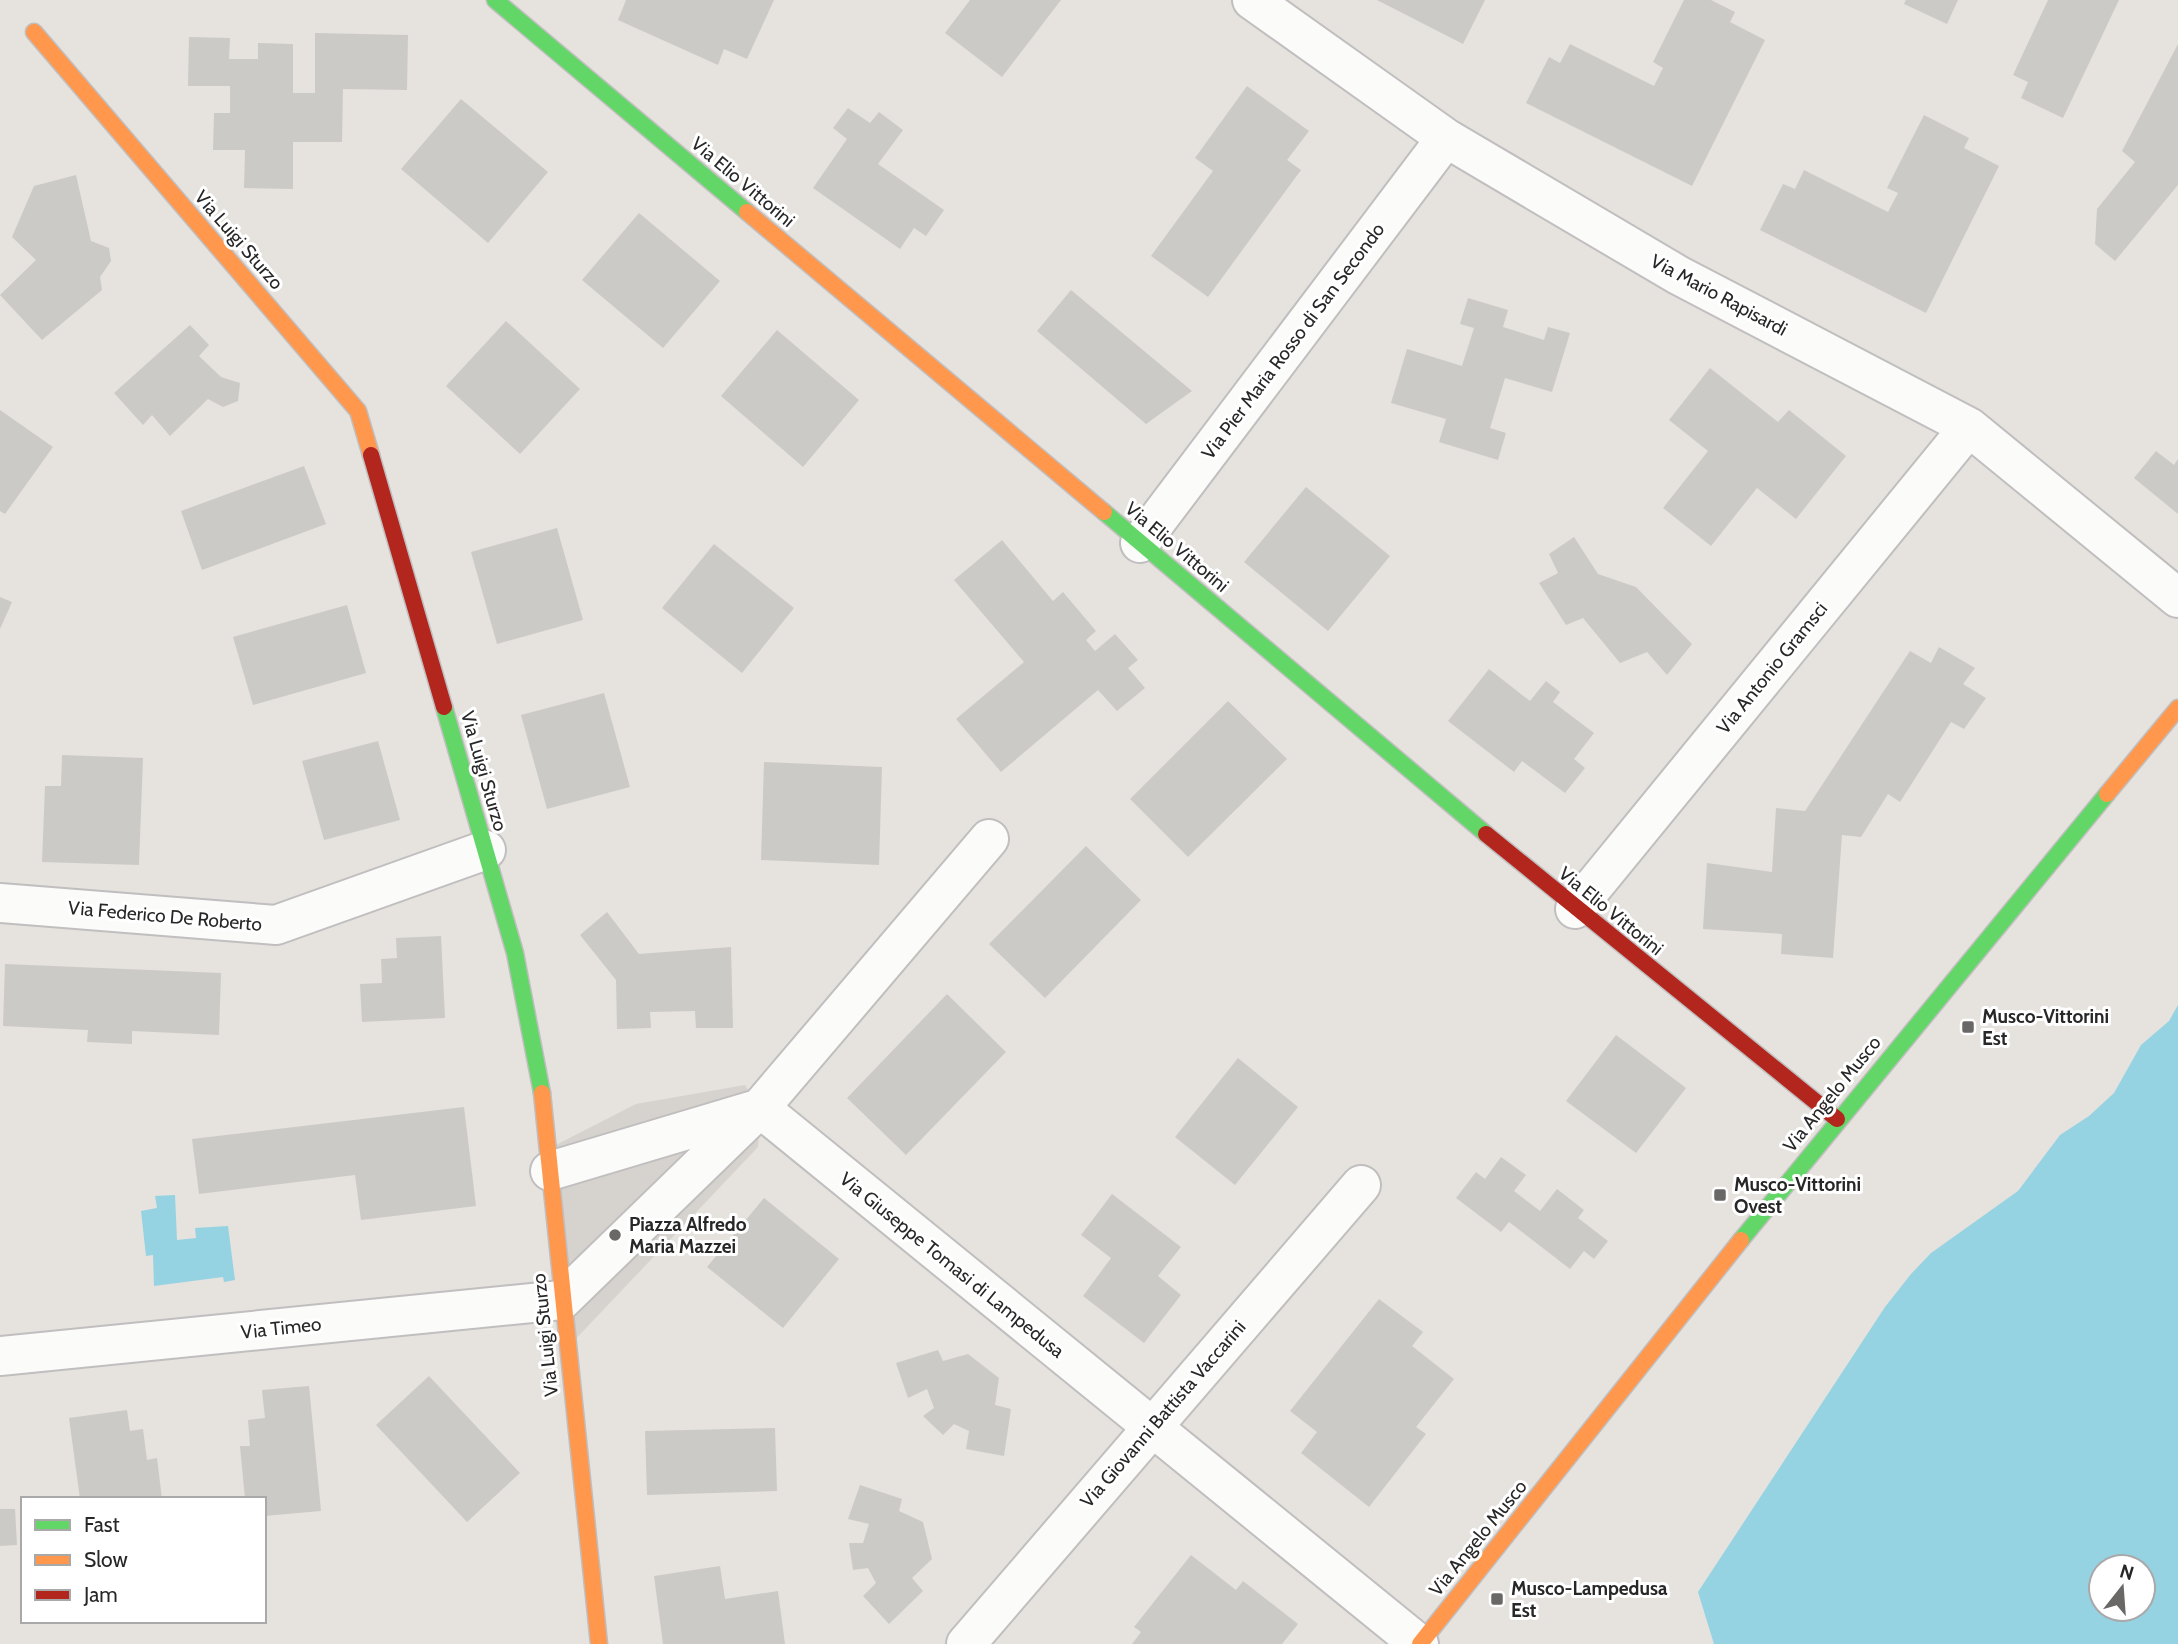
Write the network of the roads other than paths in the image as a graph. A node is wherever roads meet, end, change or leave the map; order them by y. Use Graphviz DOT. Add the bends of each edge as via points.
graph roads {
  1 [pos="495,0"];
  2 [pos="1252,0"];
  3 [pos="34,33"];
  4 [pos="1446,138"];
  5 [pos="1969,427"];
  6 [pos="1140,543"];
  7 [pos="2178,598"];
  8 [pos="2178,708"];
  9 [pos="989,838"];
  10 [pos="486,850"];
  11 [pos="0,903"];
  12 [pos="1575,909"];
  13 [pos="760,1108"];
  14 [pos="1837,1119"];
  15 [pos="550,1171"];
  16 [pos="1361,1185"];
  17 [pos="562,1300"];
  18 [pos="0,1356"];
  19 [pos="1152,1427"];
  20 [pos="599,1644"];
  21 [pos="966,1644"];
  22 [pos="1420,1644"];
  1 -- 6 [label="street, Via Elio Vittorini"];
  2 -- 4 [label="street, Via Mario Rapisardi"];
  3 -- 10 [label="street, Via Luigi Sturzo" via="358,411"];
  4 -- 5 [label="street, Via Mario Rapisardi" via="1678,275"];
  4 -- 6 [label="street, Via Pier Maria Rosso di San Secondo"];
  5 -- 7 [label="street, Via Mario Rapisardi"];
  5 -- 12 [label="street, Via Antonio Gramsci"];
  6 -- 12 [label="street, Via Elio Vittorini"];
  8 -- 14 [label="street, Via Angelo Musco"];
  9 -- 13 [label="street"];
  10 -- 11 [label="street, Via Federico De Roberto" via="276,925"];
  10 -- 15 [label="street, Via Luigi Sturzo" via="515,953 541,1083"];
  12 -- 14 [label="street, Via Elio Vittorini"];
  13 -- 15 [label="street"];
  13 -- 17 [label="street"];
  13 -- 19 [label="street, Via Giuseppe Tomasi di Lampedusa"];
  14 -- 22 [label="street, Via Angelo Musco"];
  15 -- 17 [label="street, Via Luigi Sturzo"];
  16 -- 19 [label="street, Via Giovanni Battista Vaccarini"];
  17 -- 18 [label="street, Via Timeo"];
  17 -- 20 [label="street, Via Luigi Sturzo"];
  19 -- 21 [label="street, Via Giovanni Battista Vaccarini"];
  19 -- 22 [label="street, Via Giuseppe Tomasi di Lampedusa"];
}
